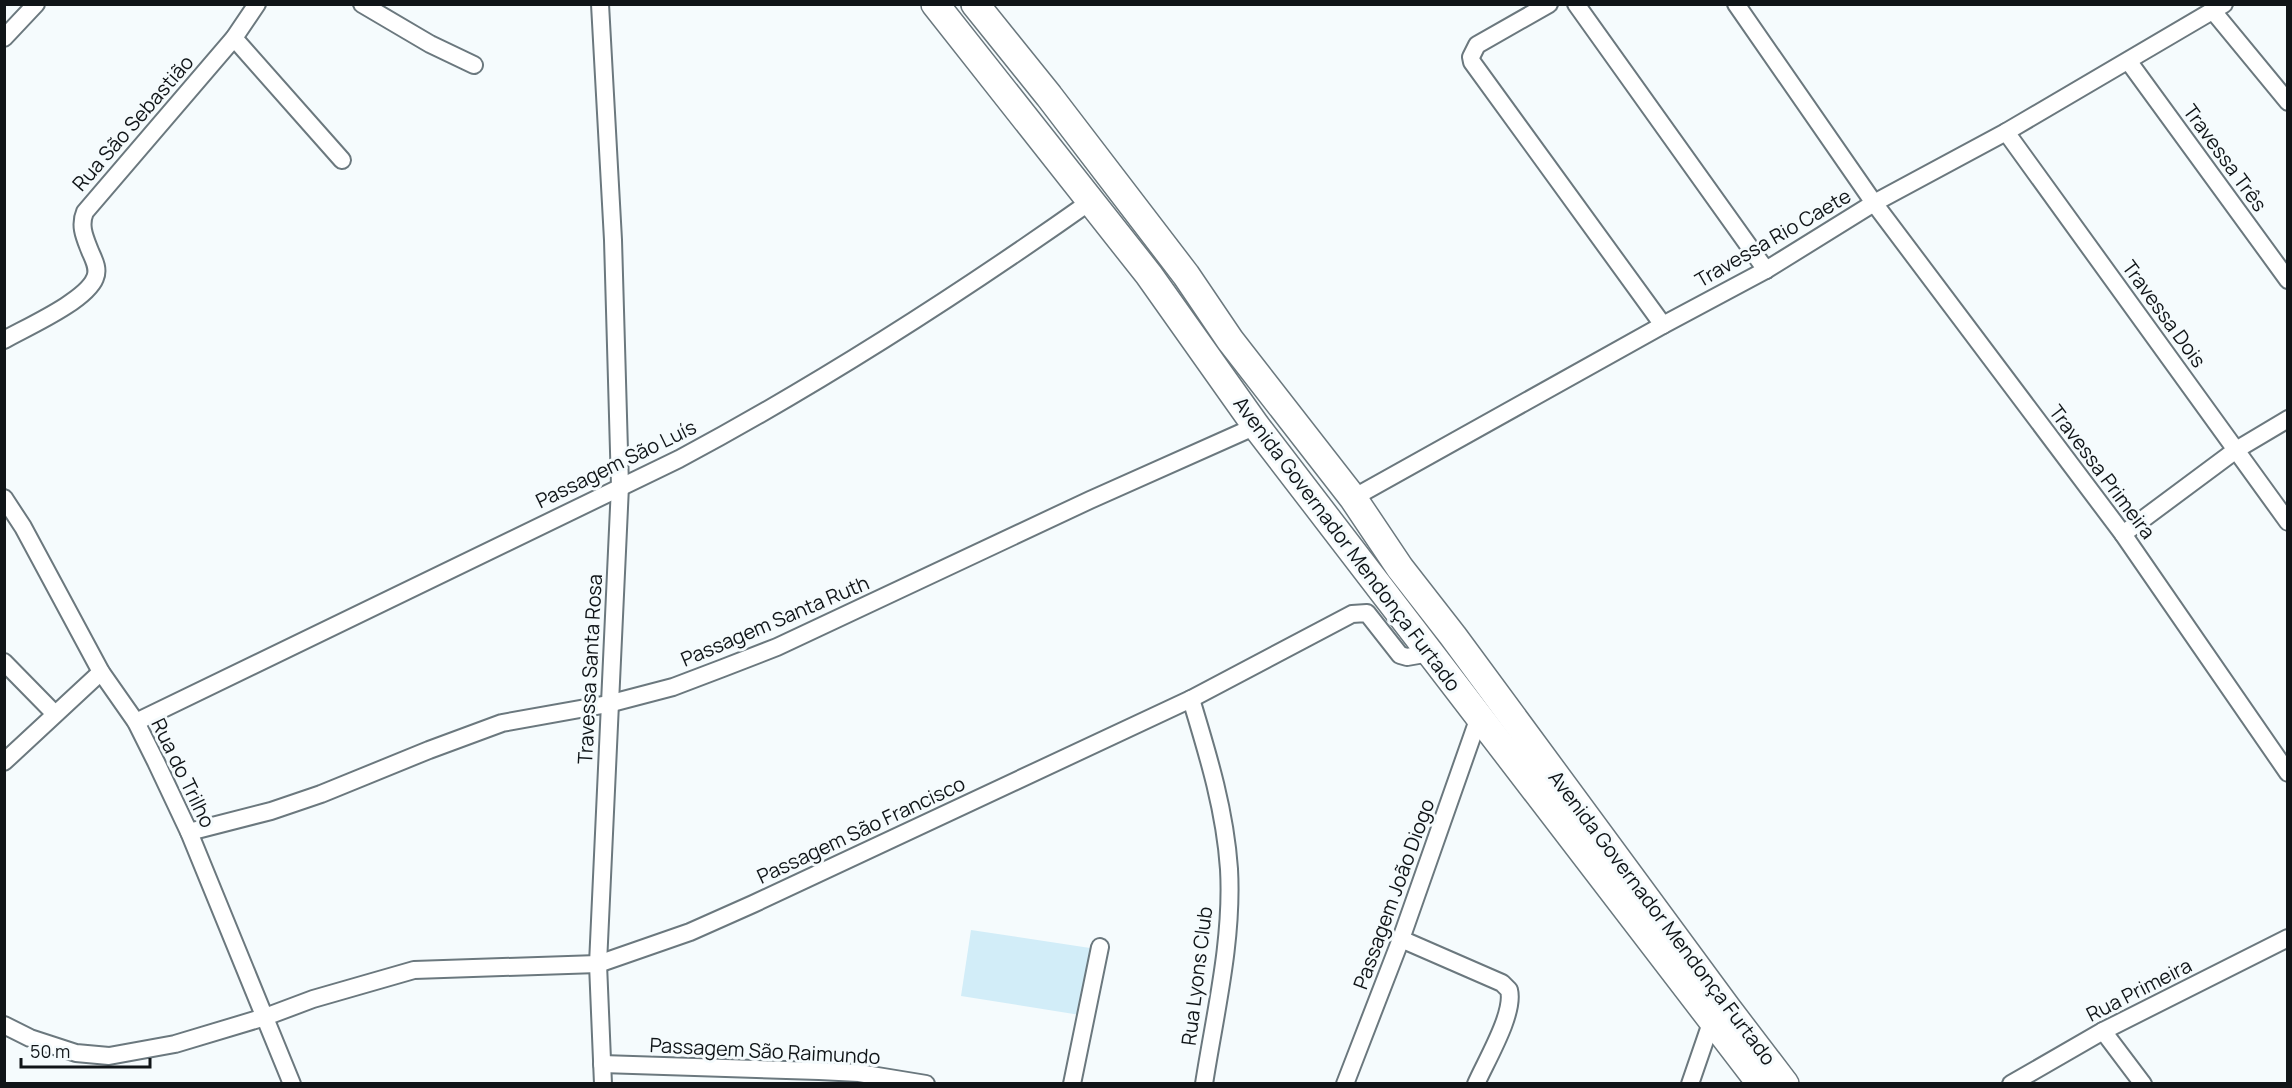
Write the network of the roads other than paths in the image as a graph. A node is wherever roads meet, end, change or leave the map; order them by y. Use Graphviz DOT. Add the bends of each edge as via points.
graph roads {
  1 [pos="36,4"];
  2 [pos="257,4"];
  3 [pos="362,4"];
  4 [pos="600,4"];
  5 [pos="935,4"];
  6 [pos="975,4"];
  7 [pos="1549,4"];
  8 [pos="1576,4"];
  9 [pos="1736,4"];
  10 [pos="2219,8"];
  11 [pos="4,38"];
  12 [pos="234,38"];
  13 [pos="2128,62"];
  14 [pos="474,65"];
  15 [pos="2288,102"];
  16 [pos="2006,132"];
  17 [pos="342,160"];
  18 [pos="1091,201"];
  19 [pos="1874,203"];
  20 [pos="1766,270"];
  21 [pos="2288,280"];
  22 [pos="1663,325"];
  23 [pos="4,340"];
  24 [pos="2288,419"];
  25 [pos="1256,426"];
  26 [pos="2236,450"];
  27 [pos="620,486"];
  28 [pos="4,498"];
  29 [pos="1353,498"];
  30 [pos="2288,522"];
  31 [pos="2123,534"];
  32 [pos="1430,653"];
  33 [pos="4,662"];
  34 [pos="100,672"];
  35 [pos="1191,699"];
  36 [pos="609,704"];
  37 [pos="55,714"];
  38 [pos="1479,717"];
  39 [pos="136,723"];
  40 [pos="4,762"];
  41 [pos="2288,773"];
  42 [pos="189,832"];
  43 [pos="2288,938"];
  44 [pos="1401,939"];
  45 [pos="1100,947"];
  46 [pos="598,964"];
  47 [pos="265,1017"];
  48 [pos="1712,1020"];
  49 [pos="4,1025"];
  50 [pos="2103,1031"];
  51 [pos="602,1064"];
  52 [pos="292,1083"];
  53 [pos="603,1083"];
  54 [pos="926,1083"];
  55 [pos="1072,1083"];
  56 [pos="1204,1083"];
  57 [pos="1346,1083"];
  58 [pos="1476,1083"];
  59 [pos="1690,1083"];
  60 [pos="1761,1083"];
  61 [pos="1785,1083"];
  62 [pos="2011,1083"];
  63 [pos="2143,1083"];
  1 -- 11 [label="street"];
  2 -- 12 [label="street, Rua São Sebastião"];
  3 -- 14 [label="street" via="430,45"];
  4 -- 27 [label="street, Travessa Santa Rosa"];
  5 -- 18 [label="main road, Avenida Governador Mendonça Furtado"];
  6 -- 29 [label="main road, Avenida Governador Mendonça Furtado" via="1116,183 1230,340"];
  7 -- 22 [label="street" via="1477,45 1472,62"];
  8 -- 20 [label="street"];
  9 -- 19 [label="street, Travessa Primeira"];
  10 -- 13 [label="street, Travessa Rio Caete"];
  10 -- 15 [label="street"];
  12 -- 17 [label="street"];
  12 -- 23 [label="street, Rua São Sebastião" via="85,212 82,227 97,269 90,286 70,304"];
  13 -- 16 [label="street, Travessa Rio Caete"];
  13 -- 21 [label="street, Travessa Três"];
  16 -- 19 [label="street, Travessa Rio Caete"];
  16 -- 26 [label="street, Travessa Dois"];
  18 -- 25 [label="main road, Avenida Governador Mendonça Furtado" via="1149,275"];
  18 -- 27 [label="street, Passagem São Luís" via="838,370 680,459"];
  19 -- 20 [label="street, Travessa Rio Caete"];
  19 -- 31 [label="street, Travessa Primeira"];
  20 -- 22 [label="street, Travessa Rio Caete"];
  22 -- 29 [label="street, Travessa Rio Caete"];
  24 -- 26 [label="street"];
  25 -- 32 [label="main road, Avenida Governador Mendonça Furtado"];
  25 -- 36 [label="street, Passagem Santa Ruth" via="777,647 673,687"];
  26 -- 30 [label="street, Travessa Dois"];
  26 -- 31 [label="street"];
  27 -- 36 [label="street, Travessa Santa Rosa"];
  27 -- 39 [label="street, Passagem São Luís"];
  28 -- 34 [label="street, Rua do Trilho"];
  29 -- 61 [label="main road, Avenida Governador Mendonça Furtado" via="1400,568"];
  31 -- 41 [label="street, Travessa Primeira"];
  32 -- 35 [label="street, Passagem São Francisco" via="1400,655 1372,617 1360,612"];
  32 -- 38 [label="main road, Avenida Governador Mendonça Furtado"];
  33 -- 37 [label="street"];
  34 -- 37 [label="street"];
  34 -- 39 [label="street, Rua do Trilho"];
  35 -- 46 [label="street, Passagem São Francisco" via="753,904 690,932"];
  35 -- 56 [label="street, Rua Lyons Club" via="1218,792 1229,871 1227,943"];
  36 -- 42 [label="street, Passagem Santa Ruth" via="502,723 321,794"];
  36 -- 46 [label="street, Travessa Santa Rosa"];
  37 -- 40 [label="street"];
  38 -- 44 [label="street, Passagem João Diogo"];
  38 -- 48 [label="main road, Avenida Governador Mendonça Furtado"];
  39 -- 42 [label="street, Rua do Trilho"];
  42 -- 47 [label="street, Rua do Trilho"];
  43 -- 50 [label="street, Rua Primeira"];
  44 -- 57 [label="street, Passagem João Diogo"];
  44 -- 58 [label="street" via="1502,982 1509,990 1506,1017"];
  45 -- 55 [label="street"];
  46 -- 47 [label="street, Passagem São Francisco" via="414,970"];
  46 -- 51 [label="street, Travessa Santa Rosa"];
  47 -- 49 [label="street, Passagem São Francisco" via="175,1044 109,1056 76,1053"];
  47 -- 52 [label="street, Rua do Trilho"];
  48 -- 59 [label="street"];
  48 -- 60 [label="main road, Avenida Governador Mendonça Furtado"];
  50 -- 62 [label="street, Rua Primeira"];
  50 -- 63 [label="street"];
  51 -- 53 [label="street, Travessa Santa Rosa"];
  51 -- 54 [label="street, Passagem São Raimundo" via="859,1073"];
}
